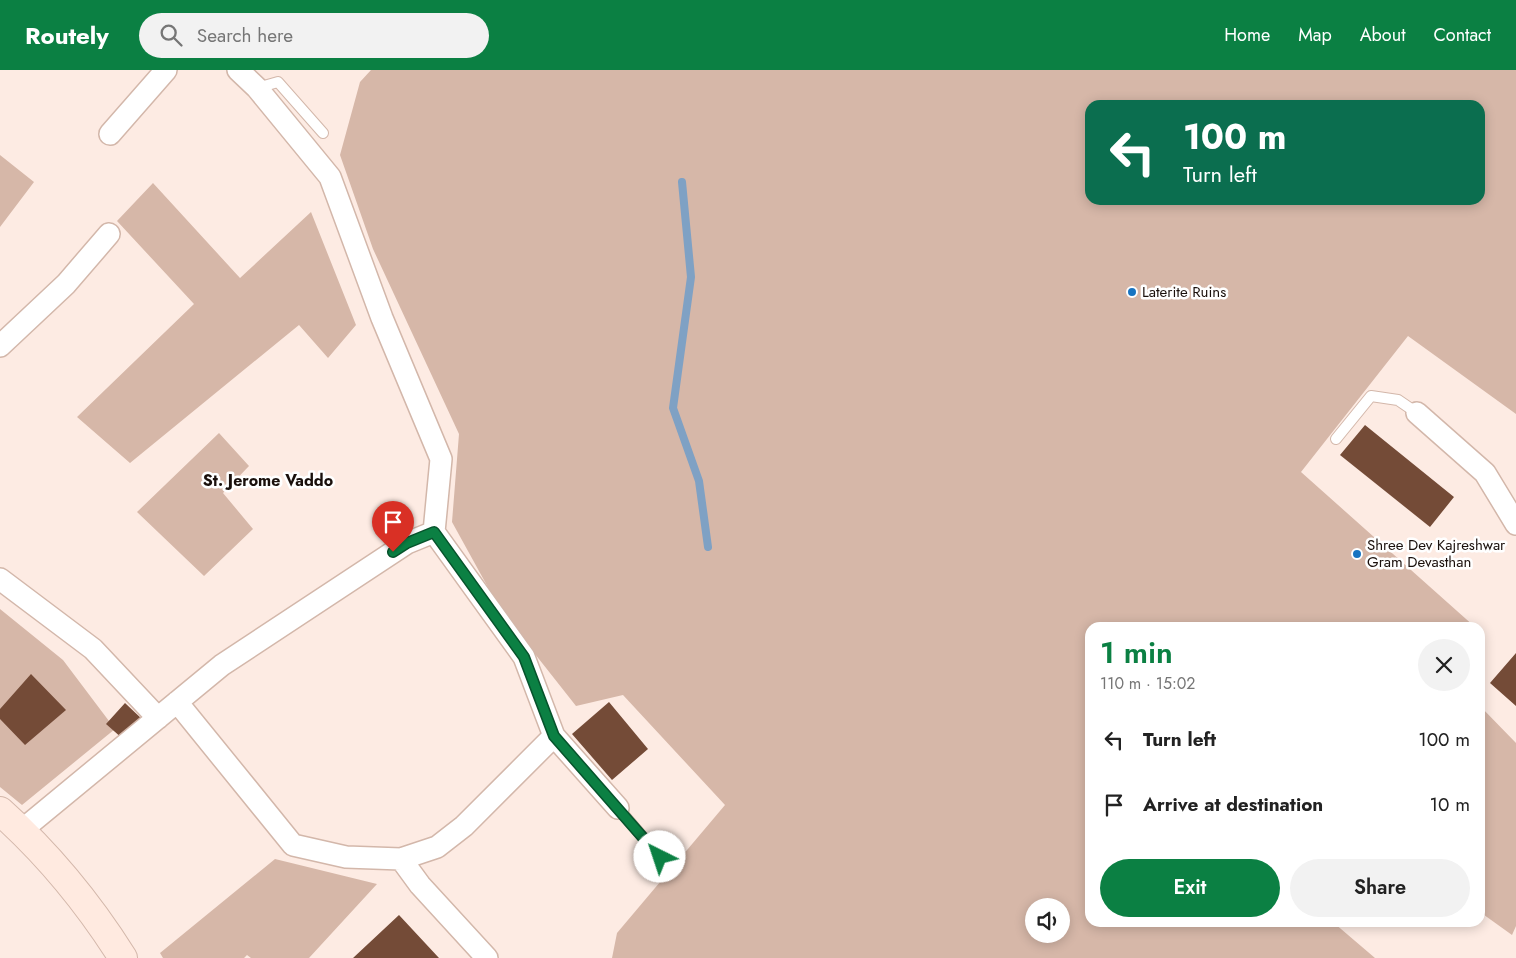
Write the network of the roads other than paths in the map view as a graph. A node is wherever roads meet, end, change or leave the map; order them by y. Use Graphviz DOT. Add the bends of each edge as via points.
graph roads {
  1 [pos="166,70"];
  2 [pos="238,70"];
  3 [pos="257,88"];
  4 [pos="323,133"];
  5 [pos="110,134"];
  6 [pos="108,234"];
  7 [pos="0,346"];
  8 [pos="1417,413"];
  9 [pos="1336,439"];
  10 [pos="1516,524"];
  11 [pos="434,532"];
  12 [pos="0,579"];
  13 [pos="177,702"];
  14 [pos="158,718"];
  15 [pos="554,736"];
  16 [pos="618,808"];
  17 [pos="0,811"];
  18 [pos="22,830"];
  19 [pos="660,857"];
  20 [pos="401,859"];
  21 [pos="123,958"];
  22 [pos="487,958"];
  1 -- 5 [label="street"];
  2 -- 3 [label="street"];
  3 -- 4 [label="lane" via="278,82"];
  3 -- 11 [label="street" via="330,177 382,318 441,459"];
  6 -- 7 [label="street" via="66,284"];
  8 -- 9 [label="lane" via="1398,400 1371,396"];
  8 -- 10 [label="street" via="1484,473"];
  11 -- 13 [label="street" via="407,543 326,596 222,665"];
  11 -- 15 [label="street" via="524,657"];
  12 -- 14 [label="street" via="93,650"];
  13 -- 14 [label="street"];
  13 -- 20 [label="street" via="293,845 346,857"];
  14 -- 18 [label="street"];
  15 -- 16 [label="street"];
  15 -- 20 [label="street" via="457,831 437,847"];
  16 -- 19 [label="lane"];
  17 -- 18 [label="main road"];
  18 -- 21 [label="main road" via="97,917"];
  20 -- 22 [label="street" via="420,885"];
}
